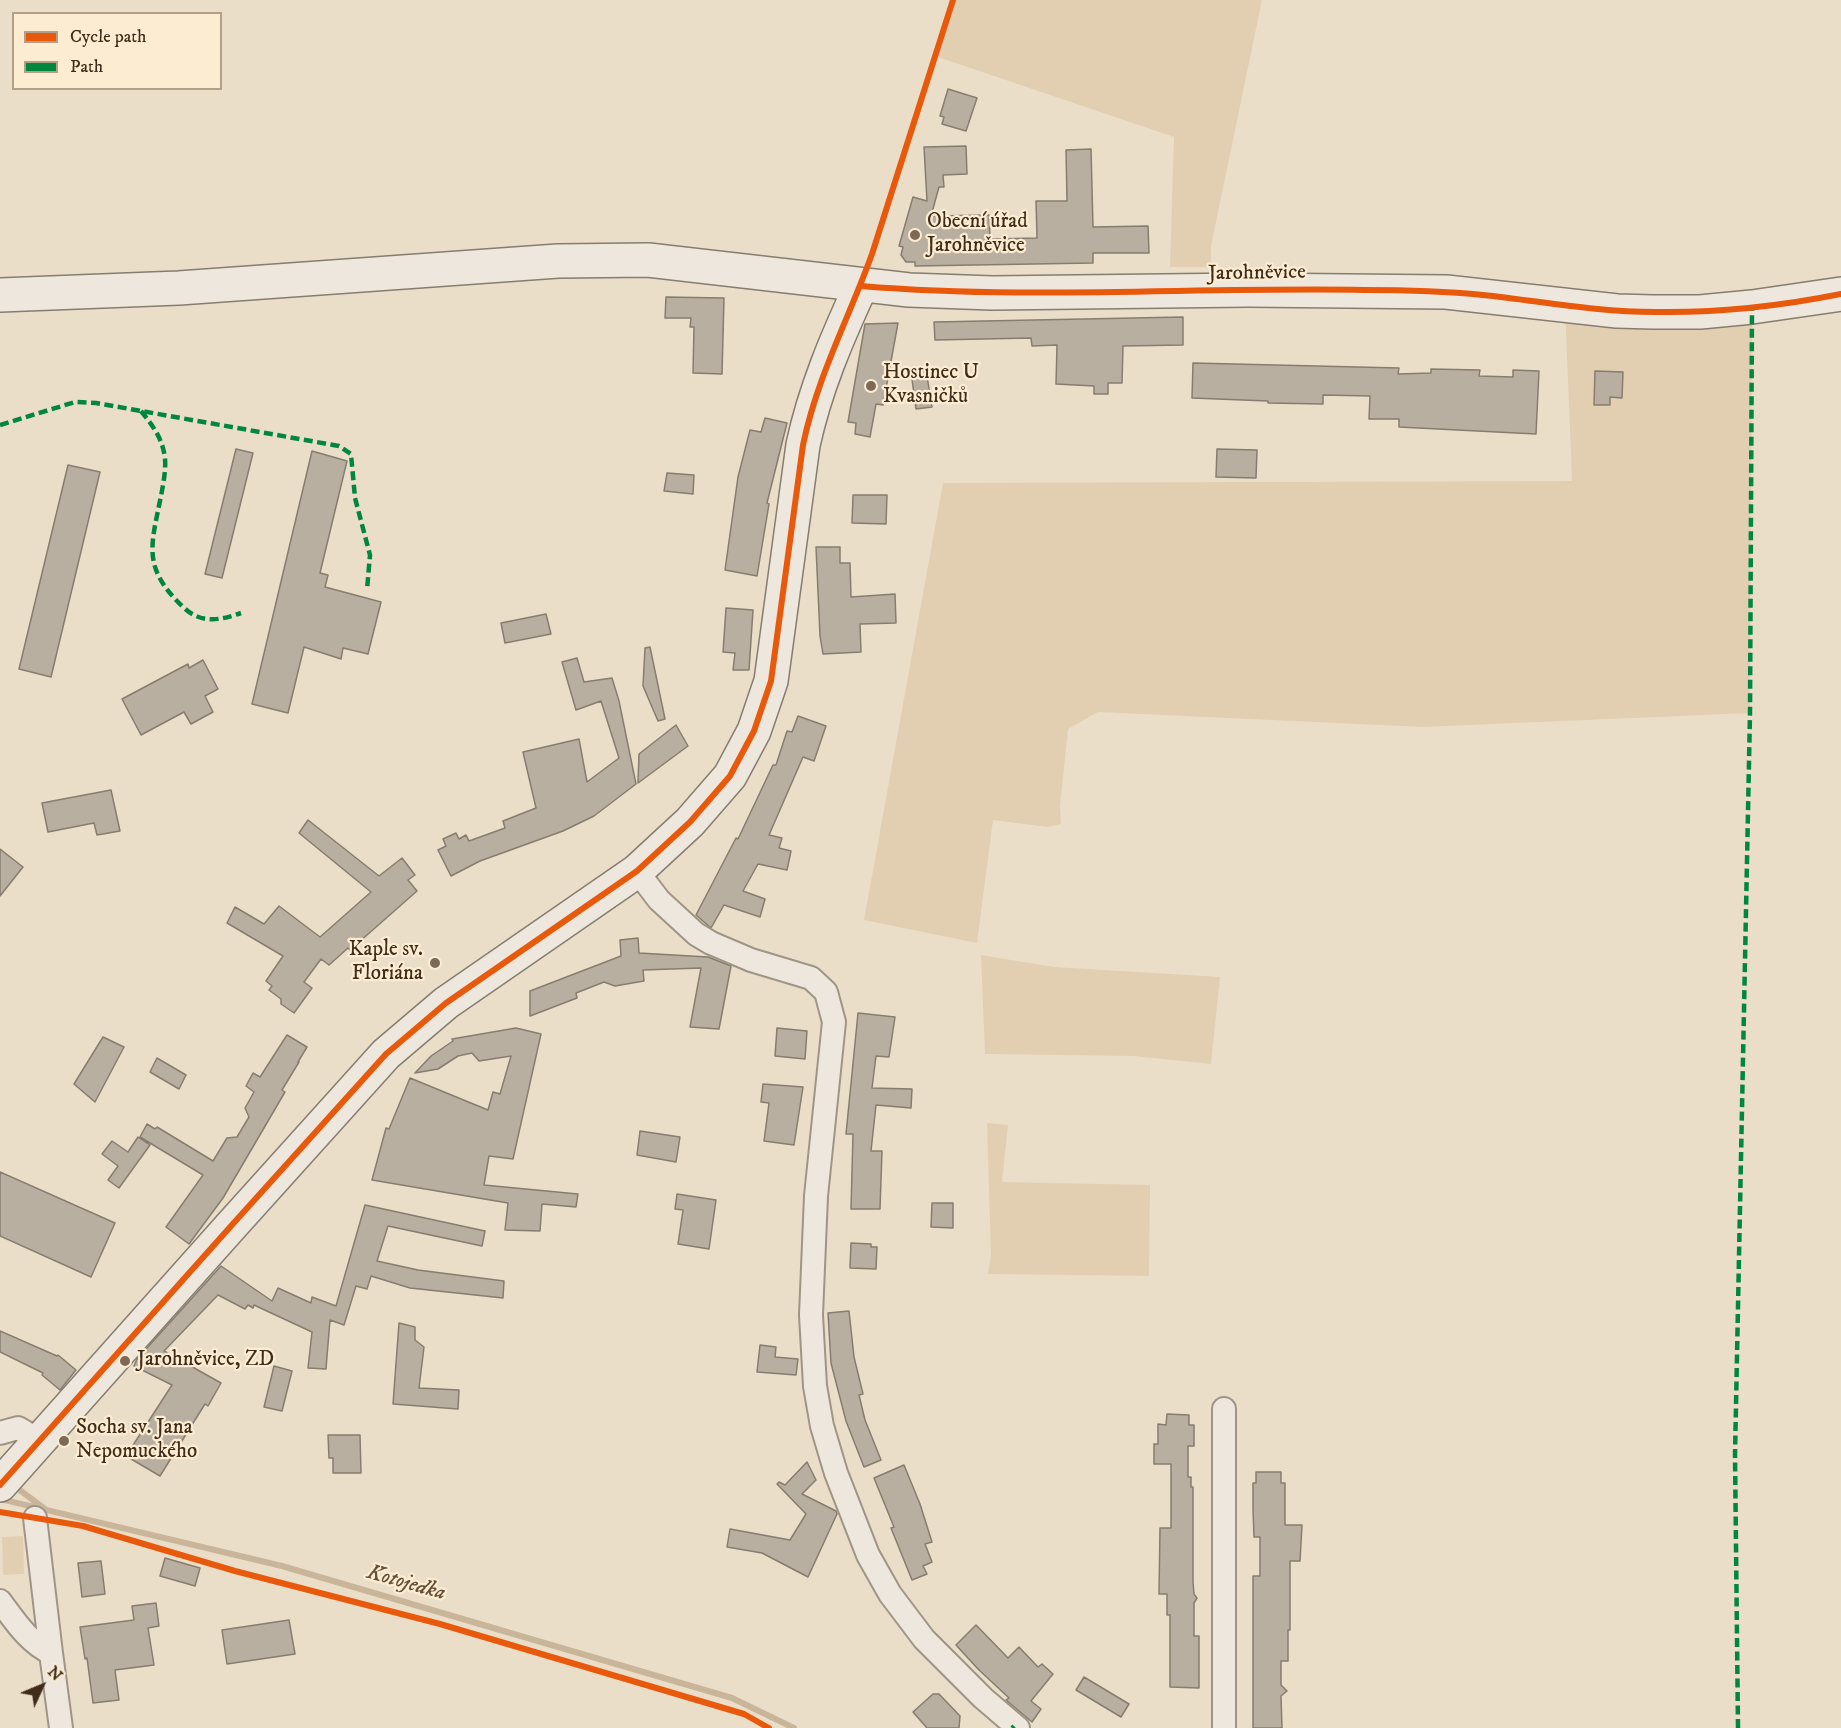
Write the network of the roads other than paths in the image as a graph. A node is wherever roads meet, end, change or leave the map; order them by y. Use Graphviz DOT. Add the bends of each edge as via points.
graph roads {
  1 [pos="861,285"];
  2 [pos="1841,294"];
  3 [pos="0,295"];
  4 [pos="637,871"];
  5 [pos="1224,1409"];
  6 [pos="0,1433"];
  7 [pos="36,1445"];
  8 [pos="0,1485"];
  9 [pos="35,1518"];
  10 [pos="0,1601"];
  11 [pos="51,1653"];
  12 [pos="61,1728"];
  13 [pos="1017,1728"];
  14 [pos="1224,1728"];
  1 -- 2 [label="main road, Jarohněvice" via="992,294 1446,292 1653,312 1700,312"];
  1 -- 3 [label="main road, Jarohněvice" via="701,265 613,260 179,288"];
  1 -- 4 [label="main road" via="826,366 809,418 775,657 754,731 730,776 668,844"];
  4 -- 7 [label="main road" via="446,1003 386,1054"];
  4 -- 13 [label="street" via="659,900 696,934 751,960 811,978 826,992 834,1022 816,1196 811,1315 815,1386 822,1426 868,1555 890,1594 924,1639"];
  5 -- 14 [label="street"];
  6 -- 7 [label="street" via="18,1428"];
  7 -- 8 [label="main road"];
  9 -- 11 [label="street"];
  10 -- 11 [label="street" via="26,1635"];
  11 -- 12 [label="street"];
}
